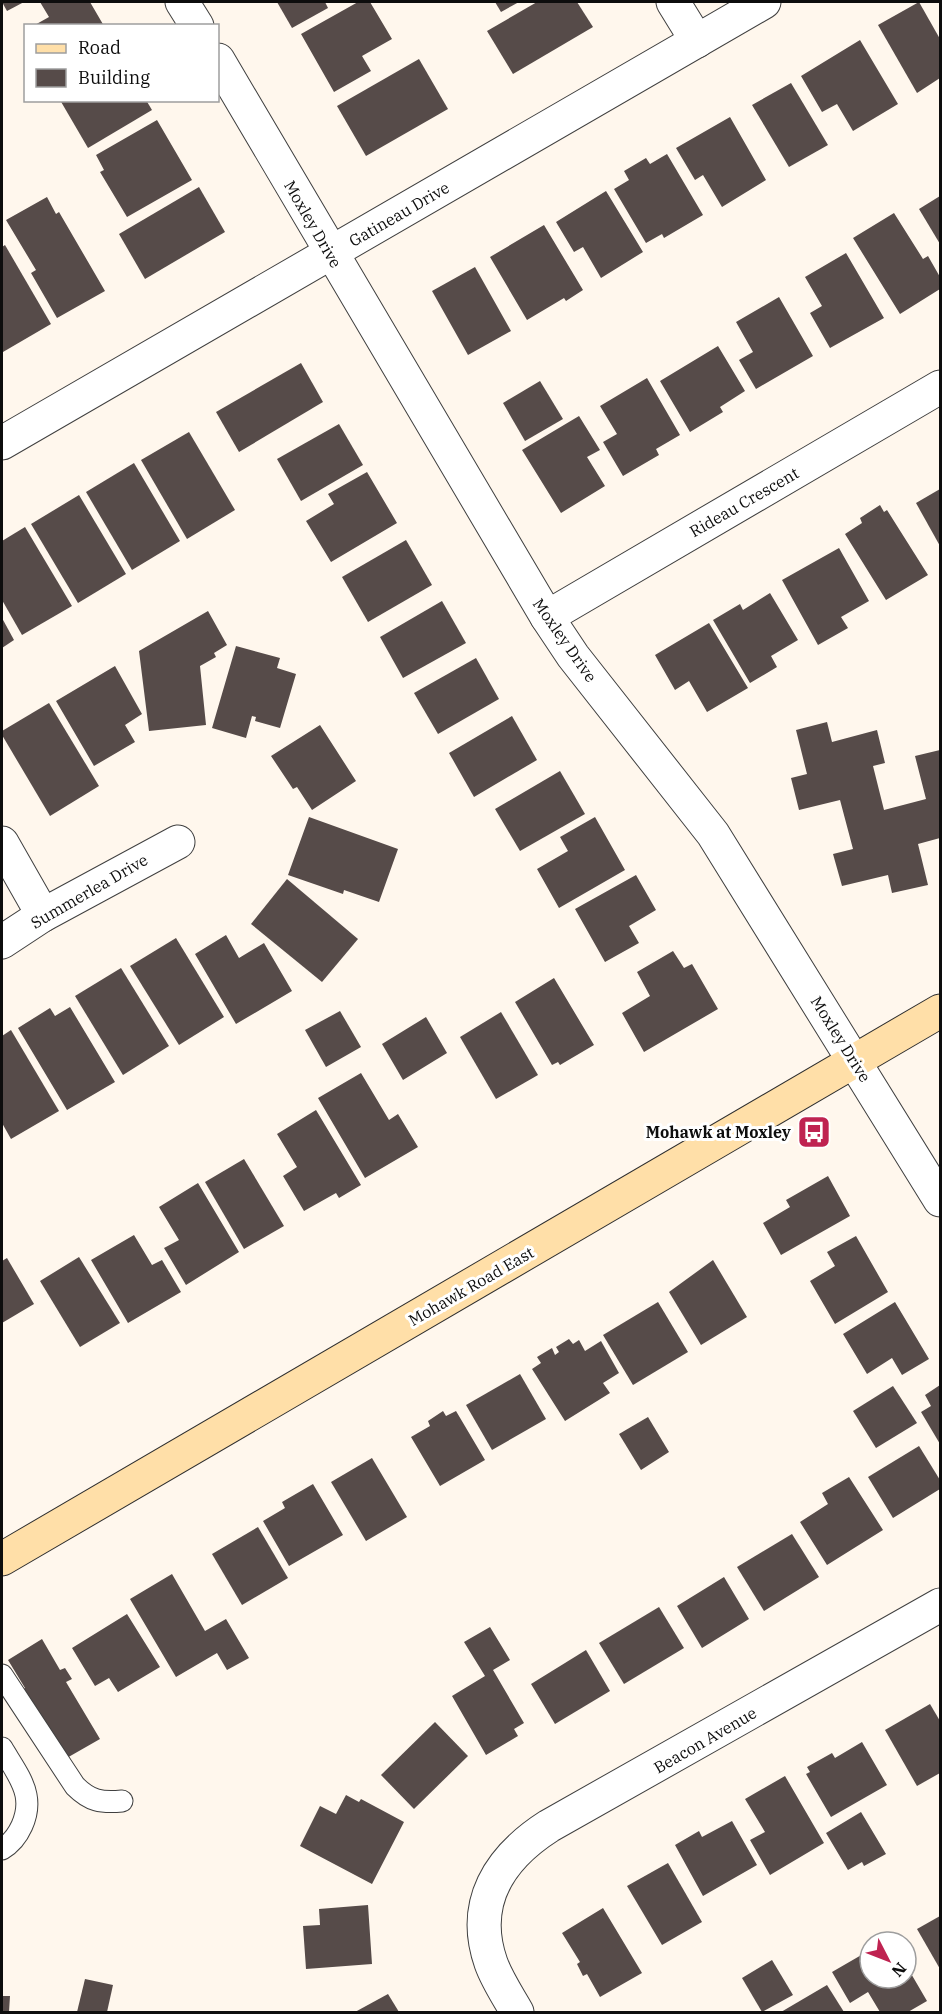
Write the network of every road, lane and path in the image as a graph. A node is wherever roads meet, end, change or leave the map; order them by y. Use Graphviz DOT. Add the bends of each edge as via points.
graph roads {
  1 [pos="182,2"];
  2 [pos="673,2"];
  3 [pos="764,2"];
  4 [pos="196,24"];
  5 [pos="697,41"];
  6 [pos="219,62"];
  7 [pos="330,254"];
  8 [pos="940,387"];
  9 [pos="2,443"];
  10 [pos="547,617"];
  11 [pos="178,842"];
  12 [pos="2,843"];
  13 [pos="43,915"];
  14 [pos="2,942"];
  15 [pos="940,1011"];
  16 [pos="855,1062"];
  17 [pos="940,1200"];
  18 [pos="2,1559"];
  19 [pos="940,1605"];
  20 [pos="2,1675"];
  21 [pos="2,1748"];
  22 [pos="122,1802"];
  23 [pos="2,1849"];
  24 [pos="517,2013"];
  1 -- 4 [label="street"];
  2 -- 5 [label="street"];
  3 -- 5 [label="street, Gatineau Drive"];
  5 -- 7 [label="street, Gatineau Drive"];
  6 -- 7 [label="street, Moxley Drive"];
  7 -- 9 [label="street, Gatineau Drive"];
  7 -- 10 [label="street, Moxley Drive"];
  8 -- 10 [label="street, Rideau Crescent"];
  10 -- 16 [label="street, Moxley Drive" via="573,656 713,834"];
  11 -- 13 [label="street, Summerlea Drive"];
  12 -- 13 [label="street"];
  13 -- 14 [label="street, Summerlea Drive"];
  15 -- 16 [label="main road, Mohawk Road East"];
  16 -- 17 [label="street, Moxley Drive"];
  16 -- 18 [label="main road, Mohawk Road East"];
  19 -- 24 [label="street, Beacon Avenue" via="549,1826 520,1847 507,1861 489,1894 485,1914 486,1945"];
  20 -- 22 [label="lane" via="75,1786 99,1803"];
  21 -- 23 [label="lane" via="26,1795 25,1821 10,1844"];
}
